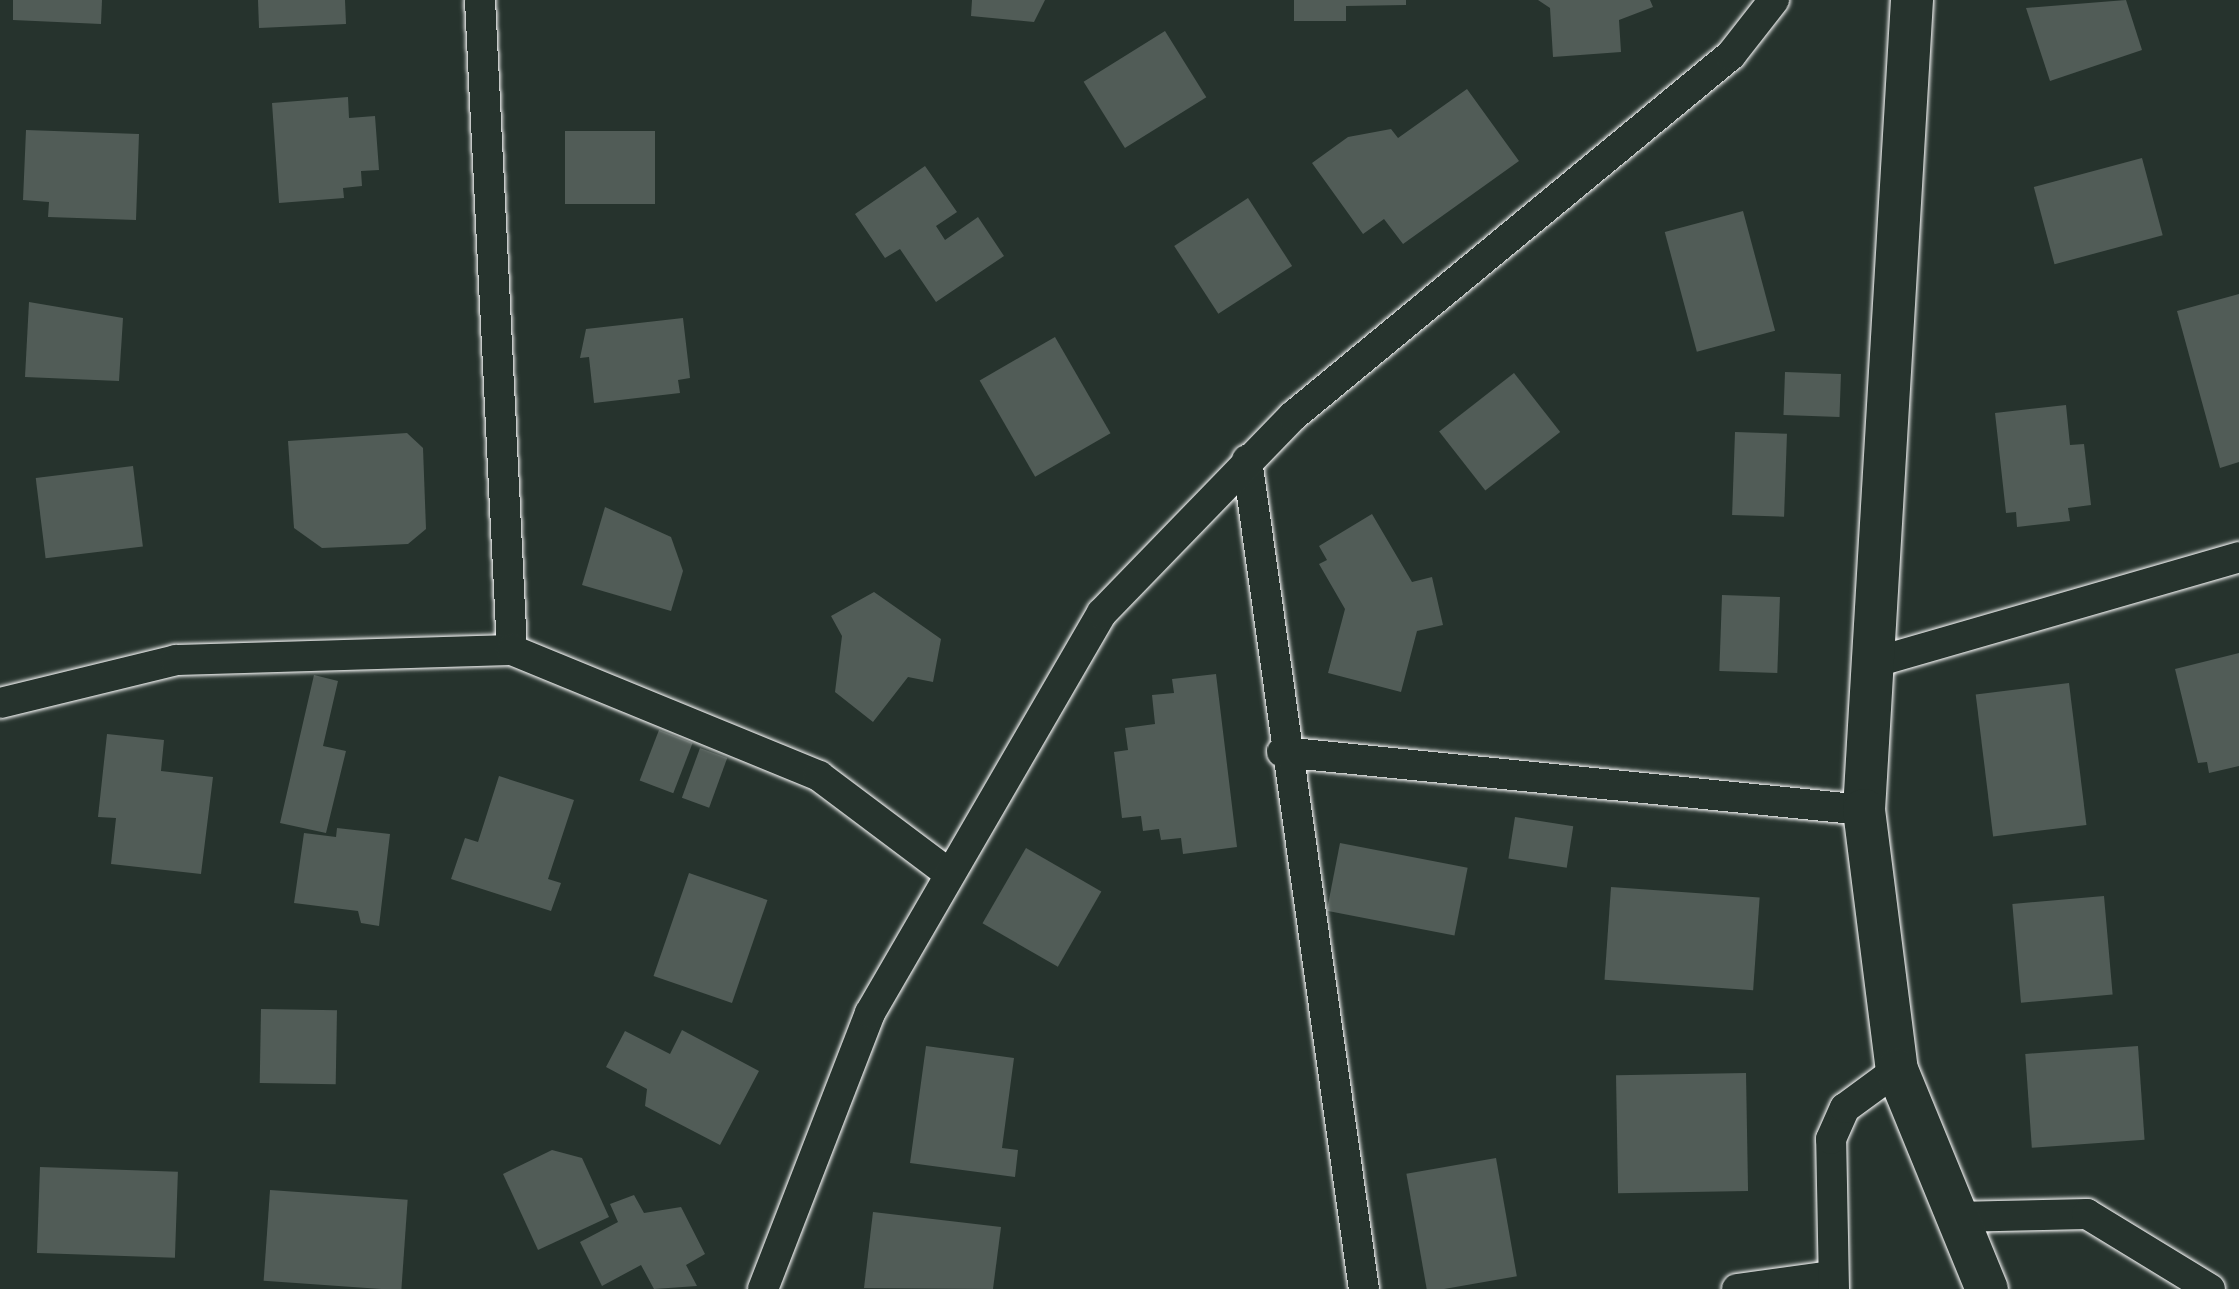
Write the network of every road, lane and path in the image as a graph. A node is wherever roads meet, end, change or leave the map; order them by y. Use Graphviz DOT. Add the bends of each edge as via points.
graph roads {
  1 [pos="480,0"];
  2 [pos="1774,0"];
  3 [pos="1912,0"];
  4 [pos="1246,460"];
  5 [pos="2239,557"];
  6 [pos="512,650"];
  7 [pos="1876,662"];
  8 [pos="0,703"];
  9 [pos="1282,752"];
  10 [pos="1864,810"];
  11 [pos="947,872"];
  12 [pos="1897,1070"];
  13 [pos="1955,1216"];
  14 [pos="1833,1282"];
  15 [pos="763,1289"];
  16 [pos="1364,1289"];
  17 [pos="1737,1289"];
  18 [pos="1987,1289"];
  19 [pos="2210,1289"];
  1 -- 6 [label="street"];
  2 -- 4 [label="street" via="1730,56 1450,278"];
  3 -- 7 [label="main road"];
  4 -- 9 [label="street"];
  4 -- 11 [label="street" via="1102,613"];
  5 -- 7 [label="street"];
  6 -- 8 [label="street" via="176,660"];
  6 -- 11 [label="street" via="819,776"];
  7 -- 10 [label="main road"];
  9 -- 10 [label="street"];
  9 -- 16 [label="street"];
  10 -- 12 [label="main road"];
  11 -- 15 [label="street" via="870,1013"];
  12 -- 13 [label="main road"];
  12 -- 14 [label="street" via="1844,1108 1830,1139"];
  13 -- 18 [label="main road"];
  13 -- 19 [label="street" via="2086,1214"];
  14 -- 17 [label="street"];
}
